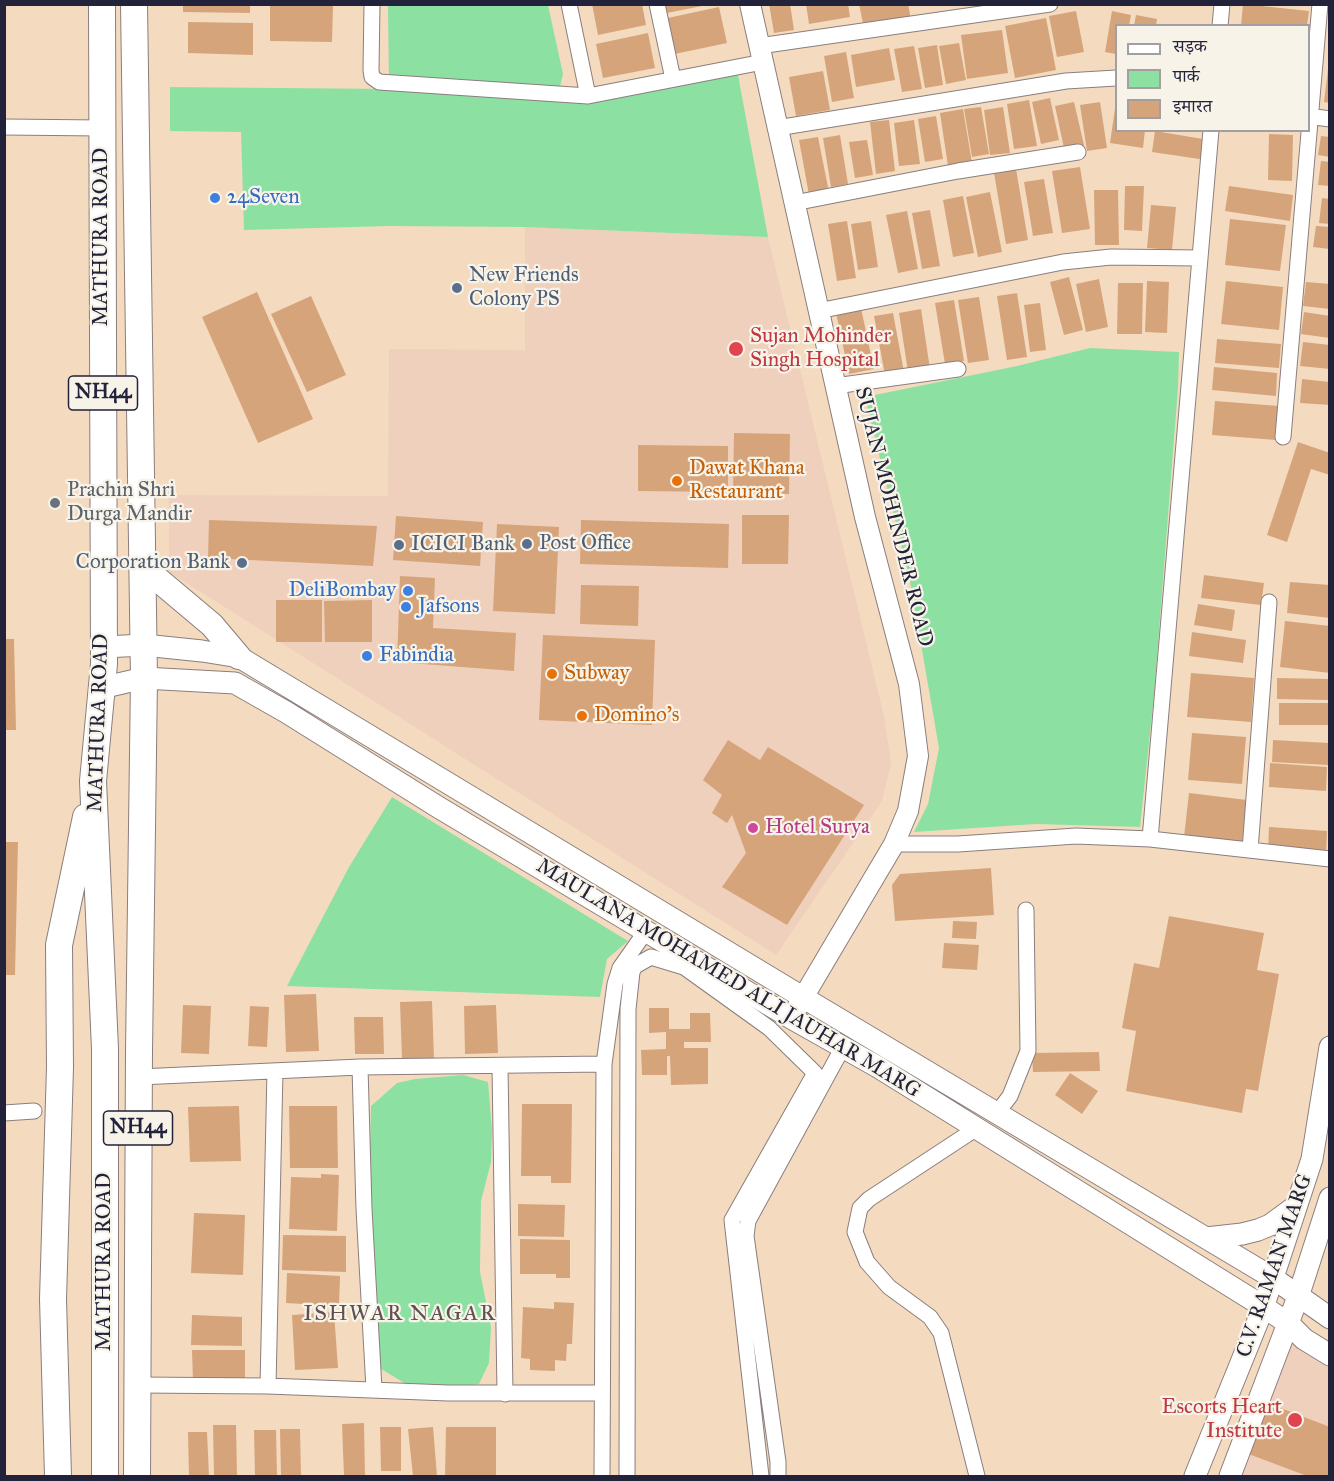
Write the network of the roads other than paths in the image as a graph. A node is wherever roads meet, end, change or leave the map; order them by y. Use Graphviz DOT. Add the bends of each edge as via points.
graph roads {
  1 [pos="102,4"];
  2 [pos="134,4"];
  3 [pos="372,4"];
  4 [pos="569,4"];
  5 [pos="657,4"];
  6 [pos="750,4"];
  7 [pos="1050,4"];
  8 [pos="1320,4"];
  9 [pos="1221,5"];
  10 [pos="1220,24"];
  11 [pos="761,54"];
  12 [pos="1115,78"];
  13 [pos="673,79"];
  14 [pos="588,96"];
  15 [pos="1310,116"];
  16 [pos="1329,119"];
  17 [pos="4,127"];
  18 [pos="102,128"];
  19 [pos="777,128"];
  20 [pos="1211,132"];
  21 [pos="1309,132"];
  22 [pos="1078,152"];
  23 [pos="794,203"];
  24 [pos="1200,258"];
  25 [pos="818,311"];
  26 [pos="958,369"];
  27 [pos="836,386"];
  28 [pos="1283,437"];
  29 [pos="143,567"];
  30 [pos="1269,602"];
  31 [pos="144,645"];
  32 [pos="104,647"];
  33 [pos="239,657"];
  34 [pos="144,678"];
  35 [pos="101,688"];
  36 [pos="93,781"];
  37 [pos="1150,839"];
  38 [pos="894,844"];
  39 [pos="1250,850"];
  40 [pos="1329,859"];
  41 [pos="1026,910"];
  42 [pos="646,932"];
  43 [pos="804,998"];
  44 [pos="791,1018"];
  45 [pos="843,1047"];
  46 [pos="1329,1047"];
  47 [pos="604,1064"];
  48 [pos="500,1066"];
  49 [pos="360,1067"];
  50 [pos="275,1071"];
  51 [pos="139,1077"];
  52 [pos="34,1111"];
  53 [pos="4,1113"];
  54 [pos="997,1113"];
  55 [pos="977,1128"];
  56 [pos="1329,1198"];
  57 [pos="1296,1206"];
  58 [pos="1322,1221"];
  59 [pos="1206,1238"];
  60 [pos="1329,1247"];
  61 [pos="1274,1278"];
  62 [pos="1298,1297"];
  63 [pos="1264,1307"];
  64 [pos="1329,1318"];
  65 [pos="1289,1323"];
  66 [pos="1329,1355"];
  67 [pos="138,1385"];
  68 [pos="268,1386"];
  69 [pos="374,1389"];
  70 [pos="601,1393"];
  71 [pos="505,1394"];
  72 [pos="138,1475"];
  73 [pos="58,1476"];
  74 [pos="105,1476"];
  75 [pos="602,1476"];
  76 [pos="627,1476"];
  77 [pos="761,1476"];
  78 [pos="778,1476"];
  79 [pos="977,1476"];
  80 [pos="1195,1476"];
  81 [pos="1230,1476"];
  1 -- 18 [label="highway, MATHURA ROAD / NH44"];
  2 -- 29 [label="highway, MATHURA ROAD / NH44"];
  3 -- 14 [label="street" via="371,70 372,77 379,82"];
  4 -- 14 [label="street"];
  5 -- 13 [label="street"];
  6 -- 11 [label="street, SUJAN MOHINDER ROAD"];
  7 -- 11 [label="street"];
  8 -- 15 [label="street"];
  9 -- 10 [label="street"];
  11 -- 13 [label="street"];
  11 -- 19 [label="street, SUJAN MOHINDER ROAD"];
  12 -- 19 [label="street" via="1066,81"];
  13 -- 14 [label="street"];
  15 -- 16 [label="street"];
  17 -- 18 [label="street"];
  18 -- 32 [label="highway, MATHURA ROAD / NH44"];
  19 -- 23 [label="street, SUJAN MOHINDER ROAD"];
  20 -- 24 [label="street"];
  21 -- 28 [label="street"];
  22 -- 23 [label="street"];
  23 -- 25 [label="street, SUJAN MOHINDER ROAD"];
  24 -- 25 [label="street" via="1111,257 1063,262"];
  24 -- 37 [label="street"];
  25 -- 27 [label="street, SUJAN MOHINDER ROAD"];
  26 -- 27 [label="street"];
  27 -- 38 [label="street, SUJAN MOHINDER ROAD" via="865,517 909,684 918,756 908,811"];
  29 -- 31 [label="highway, MATHURA ROAD / NH44"];
  29 -- 33 [label="main road" via="212,624"];
  30 -- 39 [label="street"];
  31 -- 32 [label="main road, MAULANA MOHAMED ALI JAUHAR MARG"];
  31 -- 33 [label="main road, MAULANA MOHAMED ALI JAUHAR MARG"];
  31 -- 34 [label="highway, MATHURA ROAD / NH44"];
  32 -- 35 [label="highway, MATHURA ROAD / NH44"];
  33 -- 43 [label="main road, MAULANA MOHAMED ALI JAUHAR MARG"];
  34 -- 35 [label="main road, MAULANA MOHAMED ALI JAUHAR MARG"];
  34 -- 42 [label="main road, MAULANA MOHAMED ALI JAUHAR MARG" via="235,683"];
  34 -- 51 [label="highway, MATHURA ROAD / NH44"];
  35 -- 36 [label="highway, MATHURA ROAD / NH44"];
  36 -- 73 [label="highway" via="59,945 60,1067 53,1299"];
  36 -- 74 [label="highway, MATHURA ROAD / NH44" via="105,1049"];
  37 -- 38 [label="street" via="1076,836"];
  37 -- 39 [label="street"];
  38 -- 43 [label="street, SUJAN MOHINDER ROAD"];
  39 -- 40 [label="street"];
  41 -- 54 [label="street" via="1028,1052 1010,1096"];
  42 -- 44 [label="main road, MAULANA MOHAMED ALI JAUHAR MARG"];
  42 -- 47 [label="street" via="620,968"];
  43 -- 44 [label="street, SUJAN MOHINDER ROAD"];
  43 -- 54 [label="main road, MAULANA MOHAMED ALI JAUHAR MARG"];
  44 -- 45 [label="main road, MAULANA MOHAMED ALI JAUHAR MARG"];
  45 -- 55 [label="main road, MAULANA MOHAMED ALI JAUHAR MARG"];
  45 -- 78 [label="street" via="748,1221 746,1236"];
  46 -- 57 [label="main road, C.V. RAMAN MARG" via="1312,1159"];
  47 -- 48 [label="street"];
  47 -- 70 [label="street"];
  48 -- 49 [label="street"];
  48 -- 71 [label="street"];
  49 -- 50 [label="street"];
  49 -- 69 [label="street"];
  50 -- 51 [label="street"];
  50 -- 68 [label="street"];
  51 -- 67 [label="highway, MATHURA ROAD / NH44"];
  52 -- 53 [label="street"];
  54 -- 59 [label="main road, MAULANA MOHAMED ALI JAUHAR MARG"];
  55 -- 63 [label="main road, MAULANA MOHAMED ALI JAUHAR MARG"];
  55 -- 79 [label="street" via="869,1199 860,1208 855,1232 867,1262 889,1287 930,1317 941,1333"];
  56 -- 58 [label="main road, C.V. RAMAN MARG"];
  57 -- 59 [label="main road" via="1270,1226"];
  57 -- 61 [label="main road, C.V. RAMAN MARG"];
  58 -- 60 [label="main road"];
  58 -- 62 [label="main road, C.V. RAMAN MARG"];
  59 -- 61 [label="main road, MAULANA MOHAMED ALI JAUHAR MARG"];
  61 -- 62 [label="main road, MAULANA MOHAMED ALI JAUHAR MARG"];
  61 -- 63 [label="main road, C.V. RAMAN MARG"];
  62 -- 64 [label="main road, MAULANA MOHAMED ALI JAUHAR MARG"];
  62 -- 65 [label="main road, C.V. RAMAN MARG"];
  63 -- 65 [label="main road, MAULANA MOHAMED ALI JAUHAR MARG"];
  63 -- 80 [label="main road, C.V. RAMAN MARG"];
  65 -- 66 [label="main road, MAULANA MOHAMED ALI JAUHAR MARG" via="1304,1339"];
  65 -- 81 [label="main road, C.V. RAMAN MARG"];
  67 -- 68 [label="street"];
  67 -- 72 [label="highway, MATHURA ROAD / NH44"];
  68 -- 69 [label="street"];
  69 -- 71 [label="street"];
  70 -- 71 [label="street"];
  70 -- 75 [label="street"];
  76 -- 77 [label="street" via="628,1009 632,972 651,957 684,967 769,1028 814,1073 732,1220"];
}
